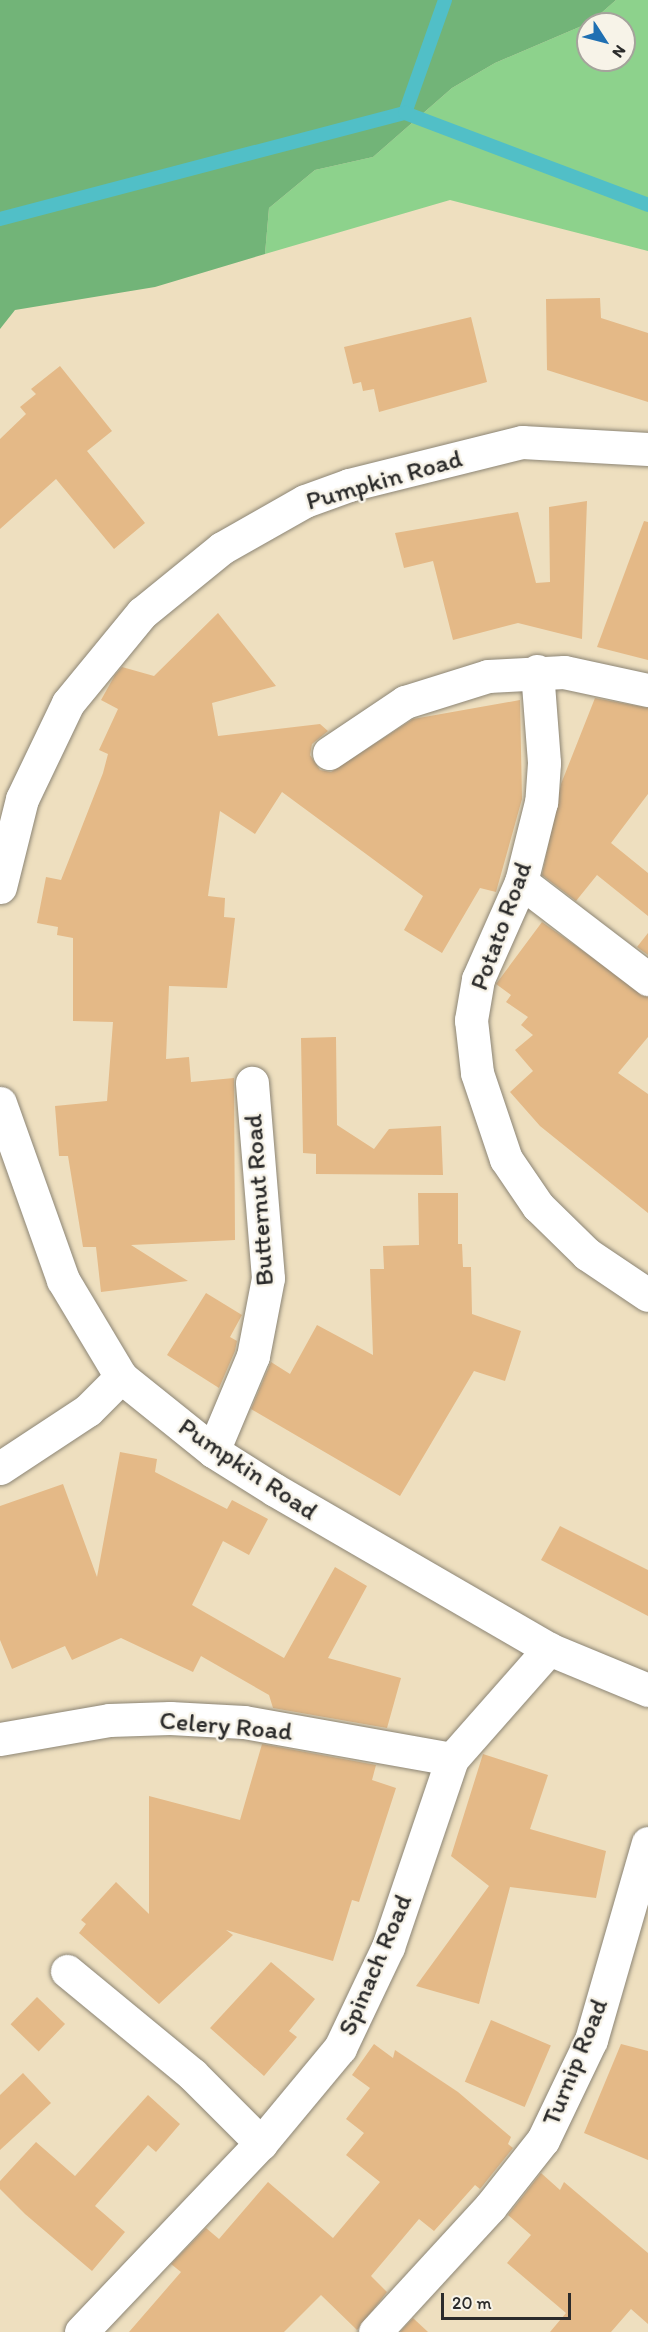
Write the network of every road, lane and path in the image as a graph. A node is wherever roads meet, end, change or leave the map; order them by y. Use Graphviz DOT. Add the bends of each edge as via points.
graph roads {
  1 [pos="648,448"];
  2 [pos="537,671"];
  3 [pos="648,690"];
  4 [pos="329,753"];
  5 [pos="520,882"];
  6 [pos="0,887"];
  7 [pos="648,979"];
  8 [pos="252,1083"];
  9 [pos="0,1103"];
  10 [pos="648,1295"];
  11 [pos="121,1377"];
  12 [pos="213,1451"];
  13 [pos="0,1468"];
  14 [pos="549,1649"];
  15 [pos="648,1690"];
  16 [pos="0,1739"];
  17 [pos="452,1759"];
  18 [pos="648,1843"];
  19 [pos="67,1971"];
  20 [pos="261,2143"];
  21 [pos="81,2332"];
  22 [pos="375,2332"];
  1 -- 6 [label="street, Pumpkin Road" via="548,440 510,445 305,501 222,548 142,613 68,703 22,799"];
  2 -- 3 [label="street" via="598,676"];
  2 -- 4 [label="street" via="488,676 405,702"];
  2 -- 5 [label="street, Potato Road" via="544,763"];
  5 -- 7 [label="street"];
  5 -- 10 [label="street, Potato Road" via="478,979 471,1020 477,1073 506,1159 538,1206 587,1254"];
  8 -- 12 [label="street, Butternut Road" via="268,1278 253,1356"];
  9 -- 11 [label="street, Pumpkin Road" via="63,1280"];
  11 -- 12 [label="street, Pumpkin Road"];
  11 -- 13 [label="street" via="88,1410"];
  12 -- 14 [label="street, Pumpkin Road"];
  14 -- 15 [label="street, Pumpkin Road"];
  14 -- 17 [label="street, Spinach Road"];
  16 -- 17 [label="street, Celery Road" via="109,1720 170,1718 244,1722"];
  17 -- 20 [label="street, Spinach Road" via="362,2010 340,2048"];
  18 -- 22 [label="street, Turnip Road" via="591,2040 543,2140 490,2207"];
  19 -- 20 [label="street" via="192,2074"];
  20 -- 21 [label="street, Spinach Road"];
}
